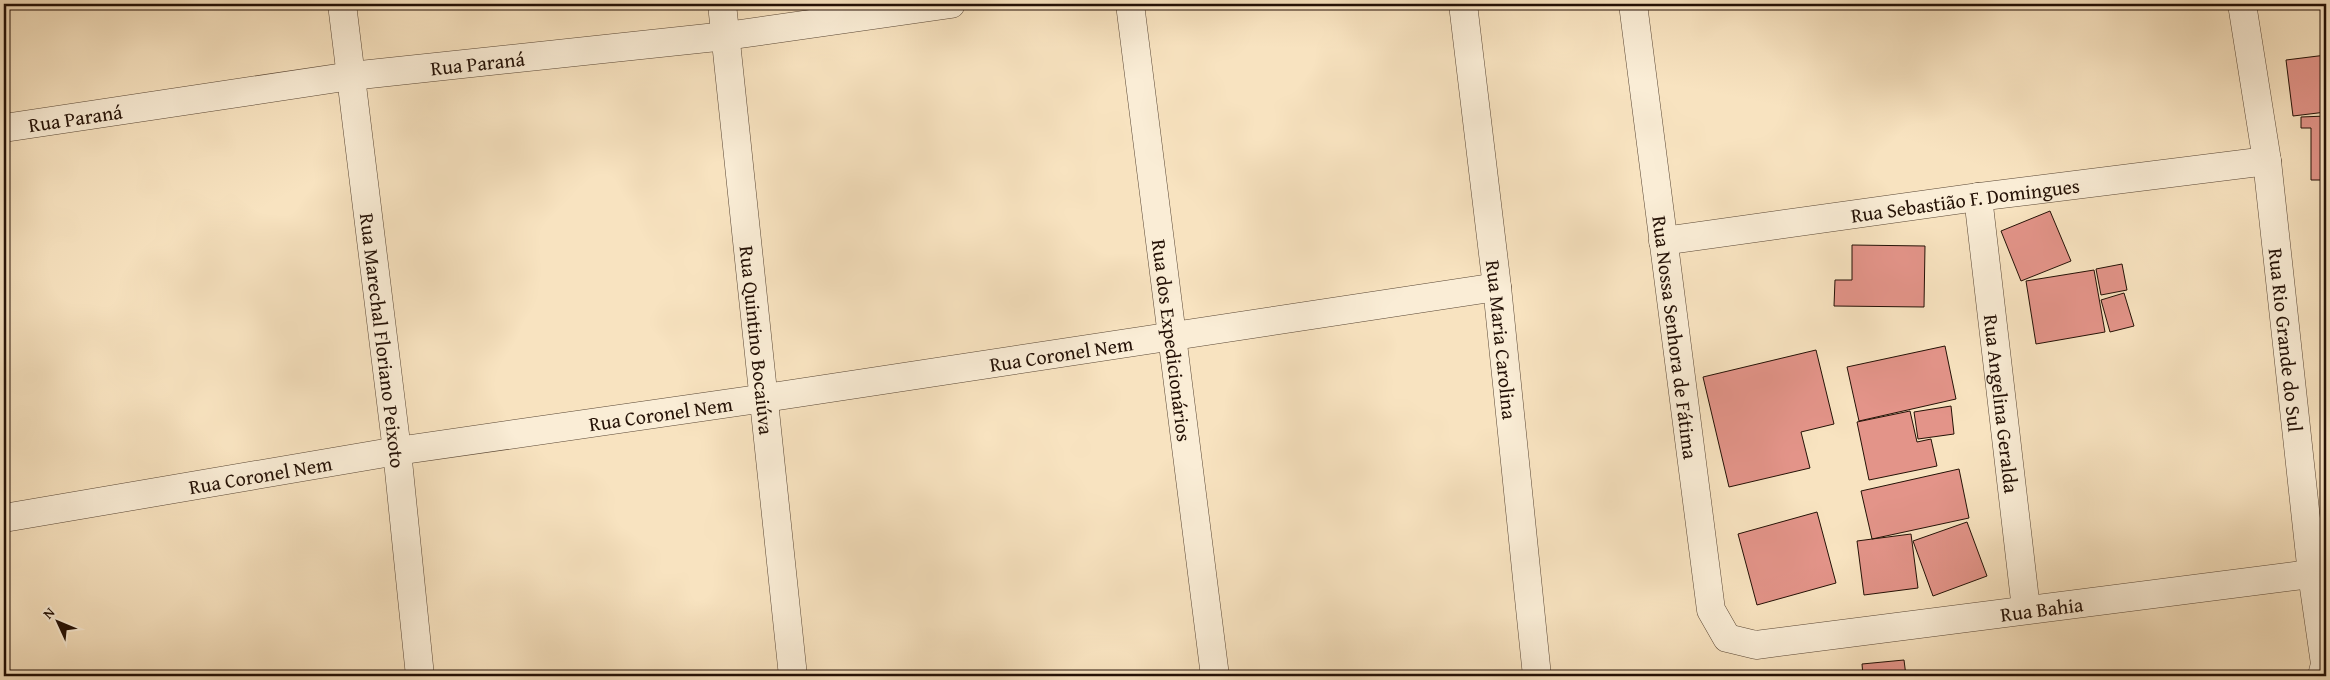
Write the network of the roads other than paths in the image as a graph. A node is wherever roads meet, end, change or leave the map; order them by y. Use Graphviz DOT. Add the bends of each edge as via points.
graph roads {
  1 [pos="342,4"];
  2 [pos="722,4"];
  3 [pos="951,4"];
  4 [pos="1130,4"];
  5 [pos="1463,4"];
  6 [pos="1633,4"];
  7 [pos="2242,4"];
  8 [pos="726,36"];
  9 [pos="351,76"];
  10 [pos="4,128"];
  11 [pos="2267,162"];
  12 [pos="1978,197"];
  13 [pos="1664,241"];
  14 [pos="1497,288"];
  15 [pos="1171,336"];
  16 [pos="765,398"];
  17 [pos="397,451"];
  18 [pos="4,518"];
  19 [pos="2319,573"];
  20 [pos="2026,609"];
  21 [pos="1756,645"];
  22 [pos="420,676"];
  23 [pos="793,676"];
  24 [pos="1215,676"];
  25 [pos="1537,676"];
  26 [pos="2322,676"];
  1 -- 9 [label="street, Rua Marechal Floriano Peixoto"];
  2 -- 8 [label="street, Rua Quintino Bocaiúva"];
  3 -- 8 [label="street, Rua Paraná"];
  4 -- 15 [label="street, Rua dos Expedicionários"];
  5 -- 14 [label="street, Rua Maria Carolina"];
  6 -- 13 [label="street, Rua Nossa Senhora de Fátima"];
  7 -- 11 [label="street, Rua Rio Grande do Sul"];
  8 -- 9 [label="street, Rua Paraná"];
  8 -- 16 [label="street, Rua Quintino Bocaiúva"];
  9 -- 10 [label="street, Rua Paraná"];
  9 -- 17 [label="street, Rua Marechal Floriano Peixoto"];
  11 -- 12 [label="street, Rua Sebastião F. Domingues"];
  11 -- 19 [label="street, Rua Rio Grande do Sul"];
  12 -- 13 [label="street, Rua Sebastião F. Domingues"];
  12 -- 20 [label="street, Rua Angelina Geralda"];
  13 -- 21 [label="street, Rua Nossa Senhora de Fátima" via="1711,610 1727,638"];
  14 -- 15 [label="street, Rua Coronel Nem"];
  14 -- 25 [label="street, Rua Maria Carolina"];
  15 -- 16 [label="street, Rua Coronel Nem"];
  15 -- 24 [label="street, Rua dos Expedicionários"];
  16 -- 17 [label="street, Rua Coronel Nem"];
  16 -- 23 [label="street, Rua Quintino Bocaiúva"];
  17 -- 18 [label="street, Rua Coronel Nem"];
  17 -- 22 [label="street, Rua Marechal Floriano Peixoto"];
  19 -- 20 [label="street, Rua Bahia"];
  19 -- 26 [label="street, Rua Rio Grande do Sul" via="2325,664"];
  20 -- 21 [label="street, Rua Bahia"];
}
